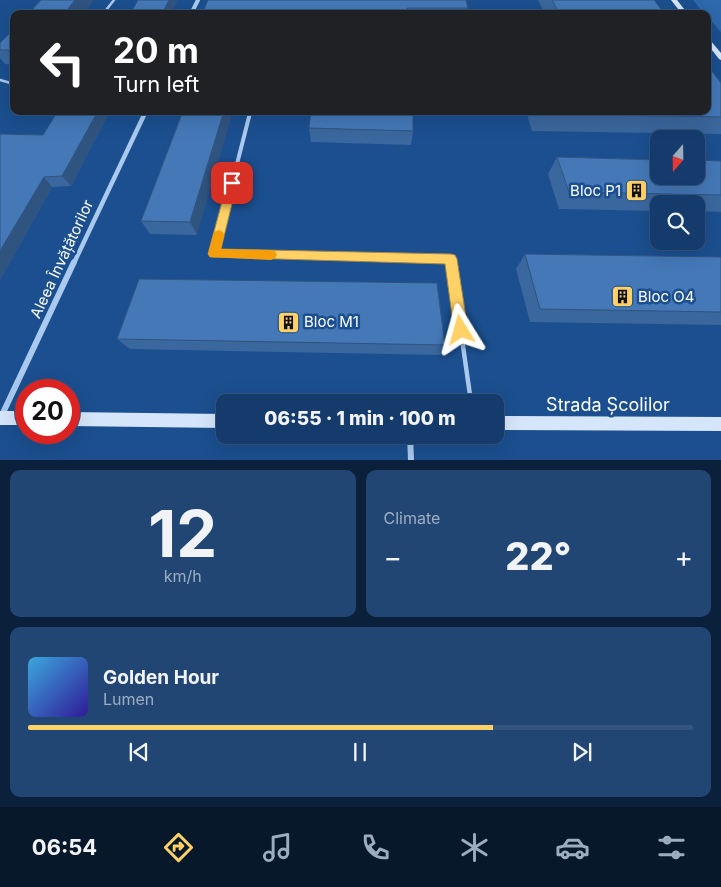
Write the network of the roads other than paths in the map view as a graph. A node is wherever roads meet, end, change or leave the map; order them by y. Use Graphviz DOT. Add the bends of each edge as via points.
graph roads {
  1 [pos="674,0"];
  2 [pos="682,10"];
  3 [pos="711,45"];
  4 [pos="721,58"];
  5 [pos="144,115"];
  6 [pos="249,115"];
  7 [pos="470,394"];
  8 [pos="0,418"];
  9 [pos="15,418"];
  10 [pos="80,419"];
  11 [pos="216,421"];
  12 [pos="504,423"];
  13 [pos="721,424"];
  14 [pos="410,444"];
  15 [pos="411,460"];
  1 -- 2 [label="street"];
  3 -- 4 [label="street"];
  5 -- 8 [label="street, Aleea Învățătorilor"];
  6 -- 7 [label="lane" via="214,254 451,259"];
  8 -- 9 [label="street"];
  10 -- 11 [label="street"];
  12 -- 13 [label="street, Strada Școlilor"];
  14 -- 15 [label="street"];
}
